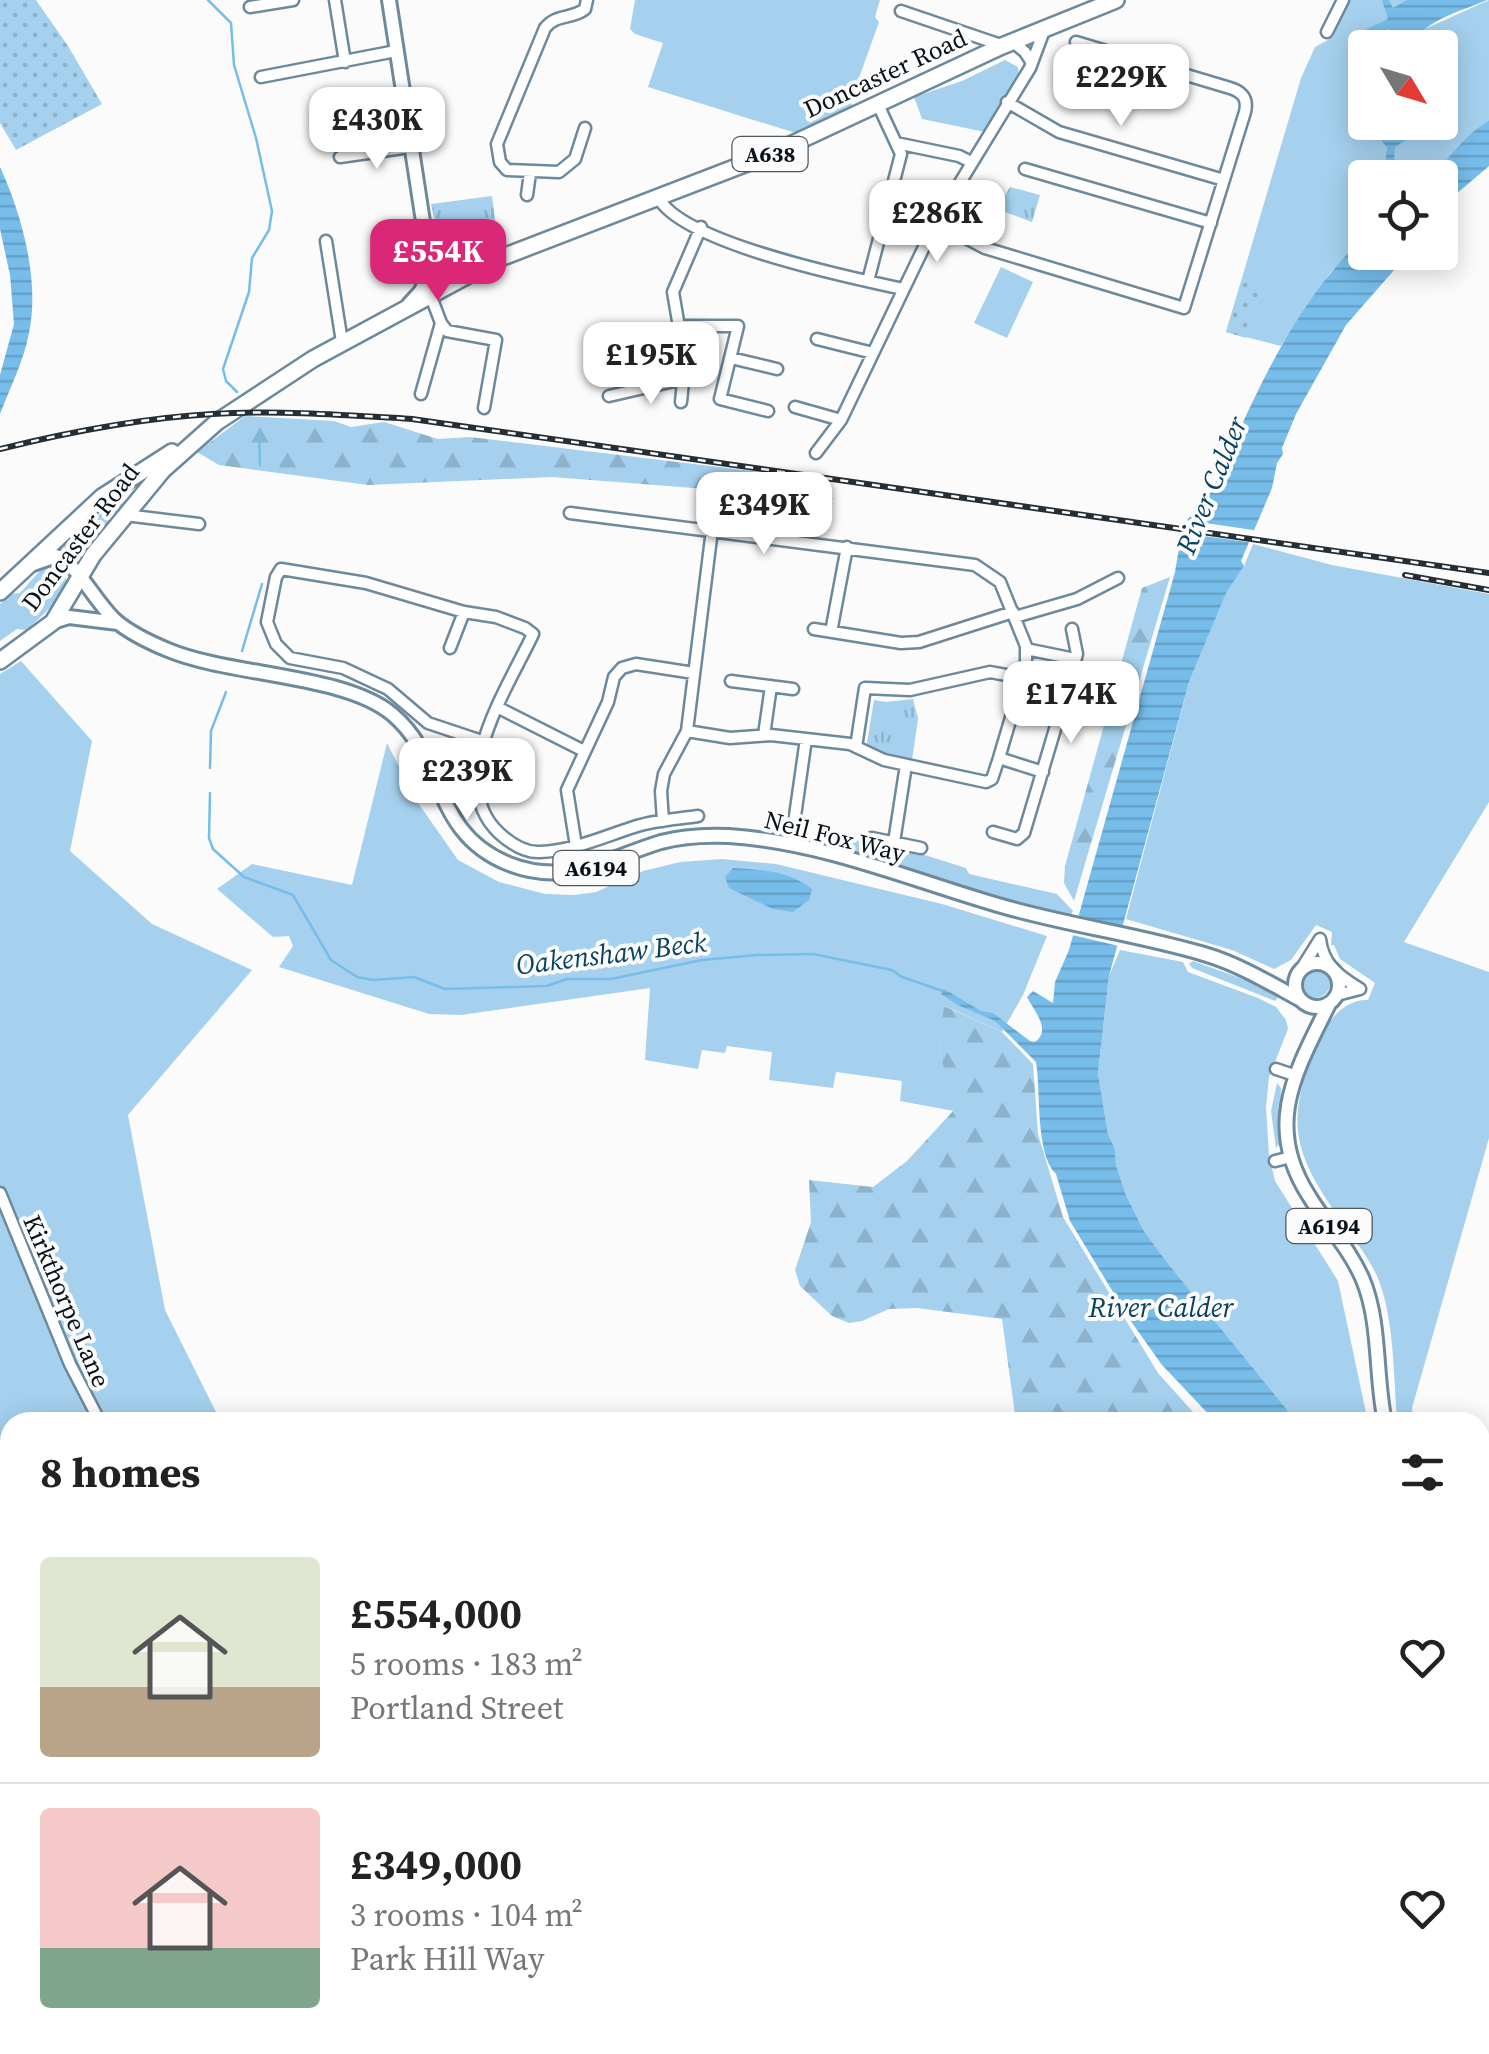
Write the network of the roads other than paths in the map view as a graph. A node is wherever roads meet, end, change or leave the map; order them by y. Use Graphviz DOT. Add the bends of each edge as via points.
graph roads {
  1 [pos="293,0"];
  2 [pos="335,0"];
  3 [pos="389,0"];
  4 [pos="587,0"];
  5 [pos="1343,0"];
  6 [pos="1104,1"];
  7 [pos="250,7"];
  8 [pos="901,11"];
  9 [pos="1045,27"];
  10 [pos="1328,32"];
  11 [pos="1076,42"];
  12 [pos="1007,43"];
  13 [pos="396,51"];
  14 [pos="1127,57"];
  15 [pos="345,62"];
  16 [pos="1032,63"];
  17 [pos="261,77"];
  18 [pos="1115,94"];
  19 [pos="1007,102"];
  20 [pos="881,111"];
  21 [pos="585,128"];
  22 [pos="896,143"];
  23 [pos="410,148"];
  24 [pos="340,157"];
  25 [pos="575,159"];
  26 [pos="971,162"];
  27 [pos="590,163"];
  28 [pos="1026,168"];
  29 [pos="530,173"];
  30 [pos="1224,180"];
  31 [pos="526,194"];
  32 [pos="658,197"];
  33 [pos="936,222"];
  34 [pos="1210,223"];
  35 [pos="701,228"];
  36 [pos="427,240"];
  37 [pos="326,241"];
  38 [pos="477,270"];
  39 [pos="429,272"];
  40 [pos="868,281"];
  41 [pos="903,288"];
  42 [pos="430,294"];
  43 [pos="404,309"];
  44 [pos="440,324"];
  45 [pos="680,326"];
  46 [pos="817,340"];
  47 [pos="342,342"];
  48 [pos="873,353"];
  49 [pos="731,358"];
  50 [pos="777,369"];
  51 [pos="684,380"];
  52 [pos="421,394"];
  53 [pos="609,396"];
  54 [pos="681,402"];
  55 [pos="795,407"];
  56 [pos="484,408"];
  57 [pos="768,411"];
  58 [pos="841,420"];
  59 [pos="197,438"];
  60 [pos="816,452"];
  61 [pos="129,509"];
  62 [pos="570,513"];
  63 [pos="78,519"];
  64 [pos="199,524"];
  65 [pos="712,530"];
  66 [pos="848,547"];
  67 [pos="26,567"];
  68 [pos="80,578"];
  69 [pos="1118,578"];
  70 [pos="0,592"];
  71 [pos="464,612"];
  72 [pos="1014,615"];
  73 [pos="53,622"];
  74 [pos="118,622"];
  75 [pos="814,629"];
  76 [pos="1072,629"];
  77 [pos="831,632"];
  78 [pos="450,648"];
  79 [pos="8,650"];
  80 [pos="1026,650"];
  81 [pos="1076,659"];
  82 [pos="0,661"];
  83 [pos="694,673"];
  84 [pos="866,675"];
  85 [pos="1022,678"];
  86 [pos="731,680"];
  87 [pos="772,686"];
  88 [pos="865,688"];
  89 [pos="793,689"];
  90 [pos="499,708"];
  91 [pos="687,731"];
  92 [pos="764,734"];
  93 [pos="806,740"];
  94 [pos="482,742"];
  95 [pos="856,747"];
  96 [pos="584,750"];
  97 [pos="999,758"];
  98 [pos="906,765"];
  99 [pos="1043,772"];
  100 [pos="698,816"];
  101 [pos="663,820"];
  102 [pos="993,832"];
  103 [pos="872,838"];
  104 [pos="894,842"];
  105 [pos="791,844"];
  106 [pos="575,846"];
  107 [pos="921,848"];
  108 [pos="580,871"];
  109 [pos="1332,969"];
  110 [pos="1299,973"];
  111 [pos="1269,980"];
  112 [pos="1333,999"];
  113 [pos="1304,1002"];
  114 [pos="1314,1032"];
  115 [pos="1276,1069"];
  116 [pos="1294,1075"];
  117 [pos="1291,1157"];
  118 [pos="1275,1161"];
  119 [pos="0,1194"];
  120 [pos="95,1412"];
  121 [pos="1383,1412"];
  1 -- 7 [label="street"];
  2 -- 15 [label="street"];
  3 -- 13 [label="main road"];
  4 -- 29 [label="street" via="585,10 545,28 497,144 502,166"];
  5 -- 10 [label="street"];
  6 -- 9 [label="highway, Doncaster Road / A638"];
  8 -- 12 [label="street"];
  9 -- 12 [label="highway, Doncaster Road / A638"];
  9 -- 16 [label="street"];
  11 -- 14 [label="street"];
  12 -- 16 [label="street"];
  12 -- 32 [label="highway, Doncaster Road / A638" via="774,153"];
  13 -- 15 [label="street"];
  13 -- 23 [label="main road"];
  14 -- 18 [label="street"];
  14 -- 30 [label="street" via="1244,95"];
  15 -- 17 [label="street"];
  16 -- 19 [label="street"];
  19 -- 26 [label="street"];
  19 -- 30 [label="street" via="1059,132"];
  20 -- 22 [label="street"];
  21 -- 25 [label="street"];
  22 -- 26 [label="street"];
  22 -- 40 [label="street" via="901,154"];
  23 -- 24 [label="street"];
  23 -- 36 [label="main road"];
  25 -- 27 [label="street"];
  25 -- 29 [label="street" via="558,172"];
  26 -- 33 [label="street"];
  28 -- 34 [label="street"];
  29 -- 31 [label="street"];
  30 -- 34 [label="street"];
  32 -- 35 [label="street"];
  32 -- 38 [label="highway, Doncaster Road / A638"];
  33 -- 34 [label="street" via="985,248 1184,308"];
  33 -- 41 [label="street"];
  35 -- 40 [label="street" via="758,254"];
  35 -- 45 [label="street" via="674,292"];
  36 -- 38 [label="main road" via="449,262"];
  36 -- 39 [label="main road"];
  36 -- 42 [label="main road" via="438,276"];
  37 -- 47 [label="street"];
  38 -- 42 [label="highway, Doncaster Road / A638"];
  39 -- 42 [label="main road"];
  39 -- 43 [label="main road"];
  40 -- 41 [label="street"];
  41 -- 48 [label="street"];
  42 -- 43 [label="highway, Doncaster Road / A638"];
  42 -- 44 [label="street"];
  43 -- 47 [label="highway, Doncaster Road / A638"];
  44 -- 52 [label="street"];
  44 -- 56 [label="street" via="447,332 496,340"];
  45 -- 49 [label="street" via="738,326"];
  45 -- 51 [label="street"];
  46 -- 48 [label="street"];
  47 -- 59 [label="highway, Doncaster Road / A638"];
  48 -- 58 [label="street"];
  49 -- 50 [label="street"];
  49 -- 57 [label="street" via="720,400"];
  51 -- 53 [label="street"];
  51 -- 54 [label="street"];
  55 -- 58 [label="street"];
  58 -- 60 [label="street"];
  59 -- 61 [label="highway, Doncaster Road / A638"];
  59 -- 63 [label="highway, Doncaster Road / A638"];
  61 -- 63 [label="highway" via="123,495"];
  61 -- 64 [label="street" via="153,520"];
  61 -- 68 [label="highway, Doncaster Road / A638"];
  62 -- 65 [label="street"];
  63 -- 67 [label="highway, Doncaster Road / A638"];
  65 -- 66 [label="street"];
  65 -- 83 [label="street"];
  66 -- 72 [label="street" via="975,565 1000,582"];
  66 -- 77 [label="street"];
  67 -- 68 [label="main road, Neil Fox Way / A6194" via="56,556 68,560"];
  67 -- 70 [label="highway, Doncaster Road / A638"];
  68 -- 73 [label="highway, Doncaster Road / A638"];
  68 -- 74 [label="main road, Neil Fox Way / A6194"];
  69 -- 72 [label="street" via="1077,599"];
  71 -- 78 [label="street"];
  71 -- 90 [label="street" via="496,617 532,634"];
  71 -- 94 [label="street" via="366,582 281,569 267,622 290,658 342,668 388,689 428,722"];
  72 -- 77 [label="street" via="919,642"];
  72 -- 80 [label="street"];
  73 -- 74 [label="main road, Neil Fox Way / A6194"];
  73 -- 79 [label="highway, Doncaster Road / A638"];
  74 -- 108 [label="main road, Neil Fox Way / A6194" via="190,658 370,701 390,712 420,748 448,812 482,849 519,868"];
  75 -- 77 [label="street"];
  76 -- 81 [label="street"];
  79 -- 82 [label="highway, Doncaster Road / A638"];
  80 -- 81 [label="street"];
  80 -- 85 [label="street"];
  81 -- 99 [label="street"];
  83 -- 91 [label="street"];
  83 -- 96 [label="street" via="622,668"];
  84 -- 88 [label="street"];
  85 -- 88 [label="street" via="990,672 916,689"];
  85 -- 97 [label="street"];
  86 -- 87 [label="street"];
  87 -- 89 [label="street"];
  87 -- 92 [label="street"];
  88 -- 95 [label="street"];
  90 -- 94 [label="street"];
  90 -- 96 [label="street"];
  91 -- 92 [label="street" via="730,738"];
  91 -- 101 [label="street" via="664,774"];
  92 -- 93 [label="street"];
  93 -- 95 [label="street"];
  93 -- 105 [label="street"];
  94 -- 106 [label="street" via="476,792 494,828 512,845 534,852"];
  95 -- 98 [label="street"];
  96 -- 106 [label="street" via="567,790"];
  97 -- 98 [label="street" via="986,782"];
  97 -- 99 [label="street"];
  98 -- 104 [label="street"];
  99 -- 102 [label="street" via="1021,837"];
  100 -- 101 [label="street"];
  101 -- 106 [label="street"];
  103 -- 104 [label="street"];
  104 -- 107 [label="street"];
  105 -- 108 [label="main road, Neil Fox Way / A6194" via="699,836 666,840"];
  105 -- 111 [label="main road, Neil Fox Way / A6194" via="1039,916 1203,954"];
  106 -- 108 [label="street"];
  109 -- 110 [label="main road" via="1319,963"];
  109 -- 110 [label="street" via="1322,935"];
  109 -- 112 [label="main road" via="1338,981"];
  109 -- 112 [label="street" via="1364,990"];
  110 -- 111 [label="main road"];
  110 -- 113 [label="main road" via="1294,984"];
  111 -- 113 [label="main road, Neil Fox Way / A6194"];
  112 -- 113 [label="main road" via="1319,1008"];
  112 -- 114 [label="main road, A6194"];
  113 -- 114 [label="main road"];
  114 -- 116 [label="main road, A6194"];
  115 -- 116 [label="street"];
  116 -- 117 [label="main road, A6194" via="1286,1115"];
  117 -- 118 [label="street"];
  117 -- 121 [label="main road, A6194" via="1308,1196 1363,1280"];
  119 -- 120 [label="street, Kirkthorpe Lane"];
}
